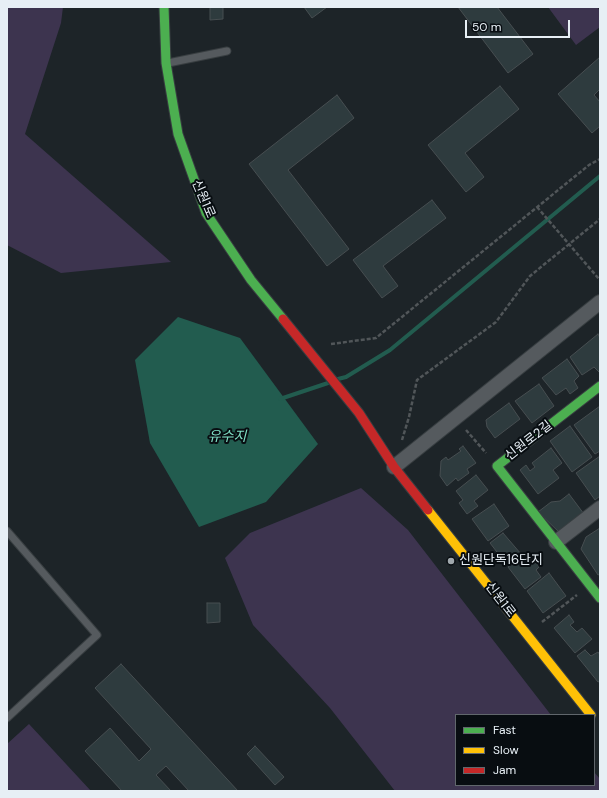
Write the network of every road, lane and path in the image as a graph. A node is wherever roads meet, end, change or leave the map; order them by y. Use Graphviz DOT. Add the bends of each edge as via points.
graph roads {
  1 [pos="164,7"];
  2 [pos="227,52"];
  3 [pos="166,63"];
  4 [pos="600,159"];
  5 [pos="537,207"];
  6 [pos="600,219"];
  7 [pos="569,244"];
  8 [pos="598,280"];
  9 [pos="600,302"];
  10 [pos="331,344"];
  11 [pos="600,386"];
  12 [pos="466,430"];
  13 [pos="402,440"];
  14 [pos="497,466"];
  15 [pos="394,467"];
  16 [pos="600,508"];
  17 [pos="7,531"];
  18 [pos="556,542"];
  19 [pos="590,586"];
  20 [pos="600,598"];
  21 [pos="542,622"];
  22 [pos="590,714"];
  23 [pos="7,718"];
  1 -- 3 [label="street, 신원1로"];
  2 -- 3 [label="lane"];
  3 -- 15 [label="street, 신원1로" via="178,134 206,213 251,280 359,413"];
  4 -- 5 [label="path" via="589,164"];
  5 -- 7 [label="path"];
  5 -- 10 [label="path" via="376,338"];
  6 -- 7 [label="path"];
  7 -- 8 [label="path"];
  7 -- 13 [label="path" via="530,276 496,322 417,380 410,418"];
  9 -- 15 [label="street"];
  11 -- 14 [label="street, 신원로2길"];
  12 -- 14 [label="path"];
  14 -- 18 [label="street, 신원로2길"];
  15 -- 22 [label="street, 신원1로"];
  16 -- 18 [label="street"];
  17 -- 23 [label="lane" via="97,635"];
  18 -- 19 [label="street, 신원로2길"];
  19 -- 20 [label="street, 신원로2길"];
  19 -- 21 [label="path"];
}
